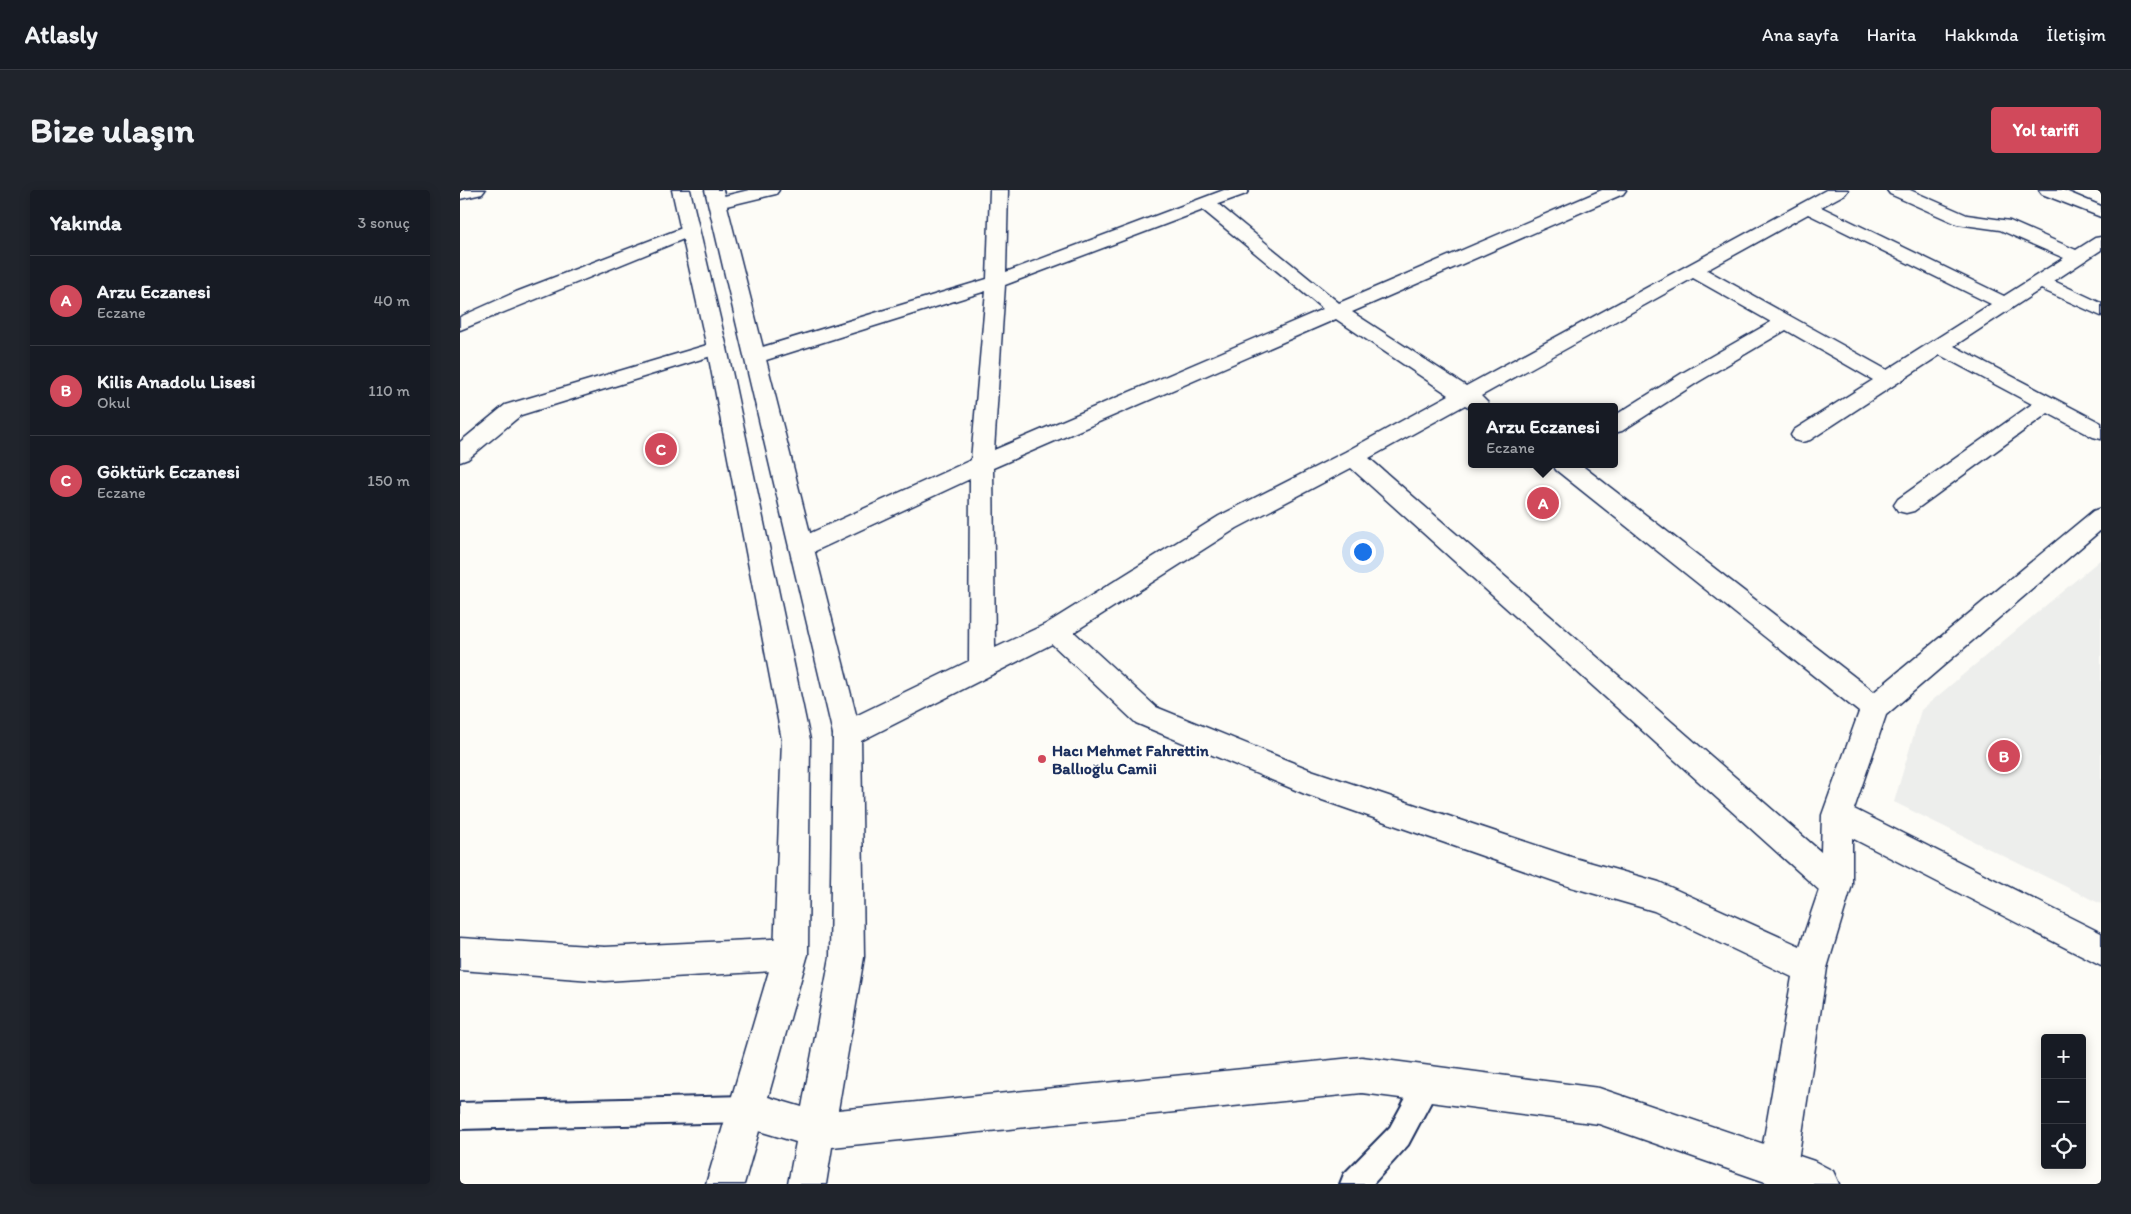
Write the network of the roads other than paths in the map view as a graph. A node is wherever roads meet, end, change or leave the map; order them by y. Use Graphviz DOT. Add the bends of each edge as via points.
graph roads {
  1 [pos="476,190"];
  2 [pos="682,190"];
  3 [pos="770,190"];
  4 [pos="999,190"];
  5 [pos="1240,190"];
  6 [pos="1617,190"];
  7 [pos="1839,190"];
  8 [pos="1896,190"];
  9 [pos="2048,190"];
  10 [pos="460,194"];
  11 [pos="716,197"];
  12 [pos="1205,203"];
  13 [pos="1808,207"];
  14 [pos="2101,212"];
  15 [pos="690,230"];
  16 [pos="2101,242"];
  17 [pos="2077,257"];
  18 [pos="1693,270"];
  19 [pos="2040,281"];
  20 [pos="996,282"];
  21 [pos="2005,304"];
  22 [pos="1337,310"];
  23 [pos="2101,310"];
  24 [pos="1786,322"];
  25 [pos="460,324"];
  26 [pos="1941,347"];
  27 [pos="717,348"];
  28 [pos="756,356"];
  29 [pos="1888,380"];
  30 [pos="1474,401"];
  31 [pos="2048,403"];
  32 [pos="1468,404"];
  33 [pos="1618,423"];
  34 [pos="2101,432"];
  35 [pos="1802,435"];
  36 [pos="460,454"];
  37 [pos="1354,456"];
  38 [pos="982,464"];
  39 [pos="1569,468"];
  40 [pos="1906,505"];
  41 [pos="2101,517"];
  42 [pos="802,547"];
  43 [pos="1055,631"];
  44 [pos="982,665"];
  45 [pos="1874,708"];
  46 [pos="847,734"];
  47 [pos="1837,815"];
  48 [pos="1836,885"];
  49 [pos="2101,950"];
  50 [pos="460,954"];
  51 [pos="791,954"];
  52 [pos="1810,968"];
  53 [pos="1428,1083"];
  54 [pos="745,1109"];
  55 [pos="460,1116"];
  56 [pos="816,1130"];
  57 [pos="1778,1167"];
  58 [pos="725,1184"];
  59 [pos="807,1184"];
  60 [pos="1354,1184"];
  61 [pos="1820,1184"];
  1 -- 10 [label="street"];
  2 -- 15 [label="street"];
  3 -- 11 [label="street"];
  4 -- 20 [label="street"];
  5 -- 12 [label="street"];
  6 -- 22 [label="street"];
  7 -- 13 [label="street"];
  8 -- 17 [label="street" via="1963,220 2004,225"];
  9 -- 14 [label="street"];
  11 -- 28 [label="street"];
  12 -- 20 [label="street"];
  12 -- 22 [label="street"];
  13 -- 18 [label="street"];
  13 -- 21 [label="street"];
  15 -- 25 [label="street"];
  15 -- 27 [label="street"];
  16 -- 17 [label="street"];
  17 -- 19 [label="street"];
  18 -- 24 [label="street"];
  18 -- 30 [label="street"];
  19 -- 21 [label="street"];
  19 -- 23 [label="street"];
  20 -- 28 [label="street"];
  20 -- 38 [label="street"];
  21 -- 26 [label="street"];
  22 -- 30 [label="street"];
  22 -- 38 [label="street"];
  24 -- 29 [label="street"];
  24 -- 33 [label="street"];
  26 -- 29 [label="street"];
  26 -- 31 [label="street"];
  27 -- 36 [label="street" via="512,410"];
  27 -- 51 [label="street" via="796,740"];
  28 -- 42 [label="street"];
  29 -- 35 [label="street"];
  31 -- 34 [label="street"];
  31 -- 40 [label="street"];
  32 -- 37 [label="street"];
  37 -- 43 [label="street" via="1228,522"];
  37 -- 48 [label="street"];
  38 -- 42 [label="street"];
  38 -- 44 [label="street"];
  39 -- 45 [label="street"];
  41 -- 45 [label="street"];
  42 -- 46 [label="street"];
  43 -- 44 [label="street"];
  43 -- 52 [label="street" via="1146,715 1305,781 1571,872 1659,897"];
  44 -- 46 [label="street"];
  45 -- 47 [label="street"];
  46 -- 56 [label="street" via="847,957"];
  47 -- 48 [label="street"];
  47 -- 49 [label="street"];
  48 -- 52 [label="street"];
  50 -- 51 [label="street" via="605,964"];
  51 -- 54 [label="street"];
  52 -- 57 [label="street"];
  53 -- 56 [label="street" via="1362,1075"];
  53 -- 57 [label="street" via="1599,1106"];
  53 -- 60 [label="lane" via="1399,1136"];
  54 -- 55 [label="lane"];
  54 -- 56 [label="street"];
  54 -- 58 [label="street"];
  56 -- 59 [label="street"];
  57 -- 61 [label="street"];
}
